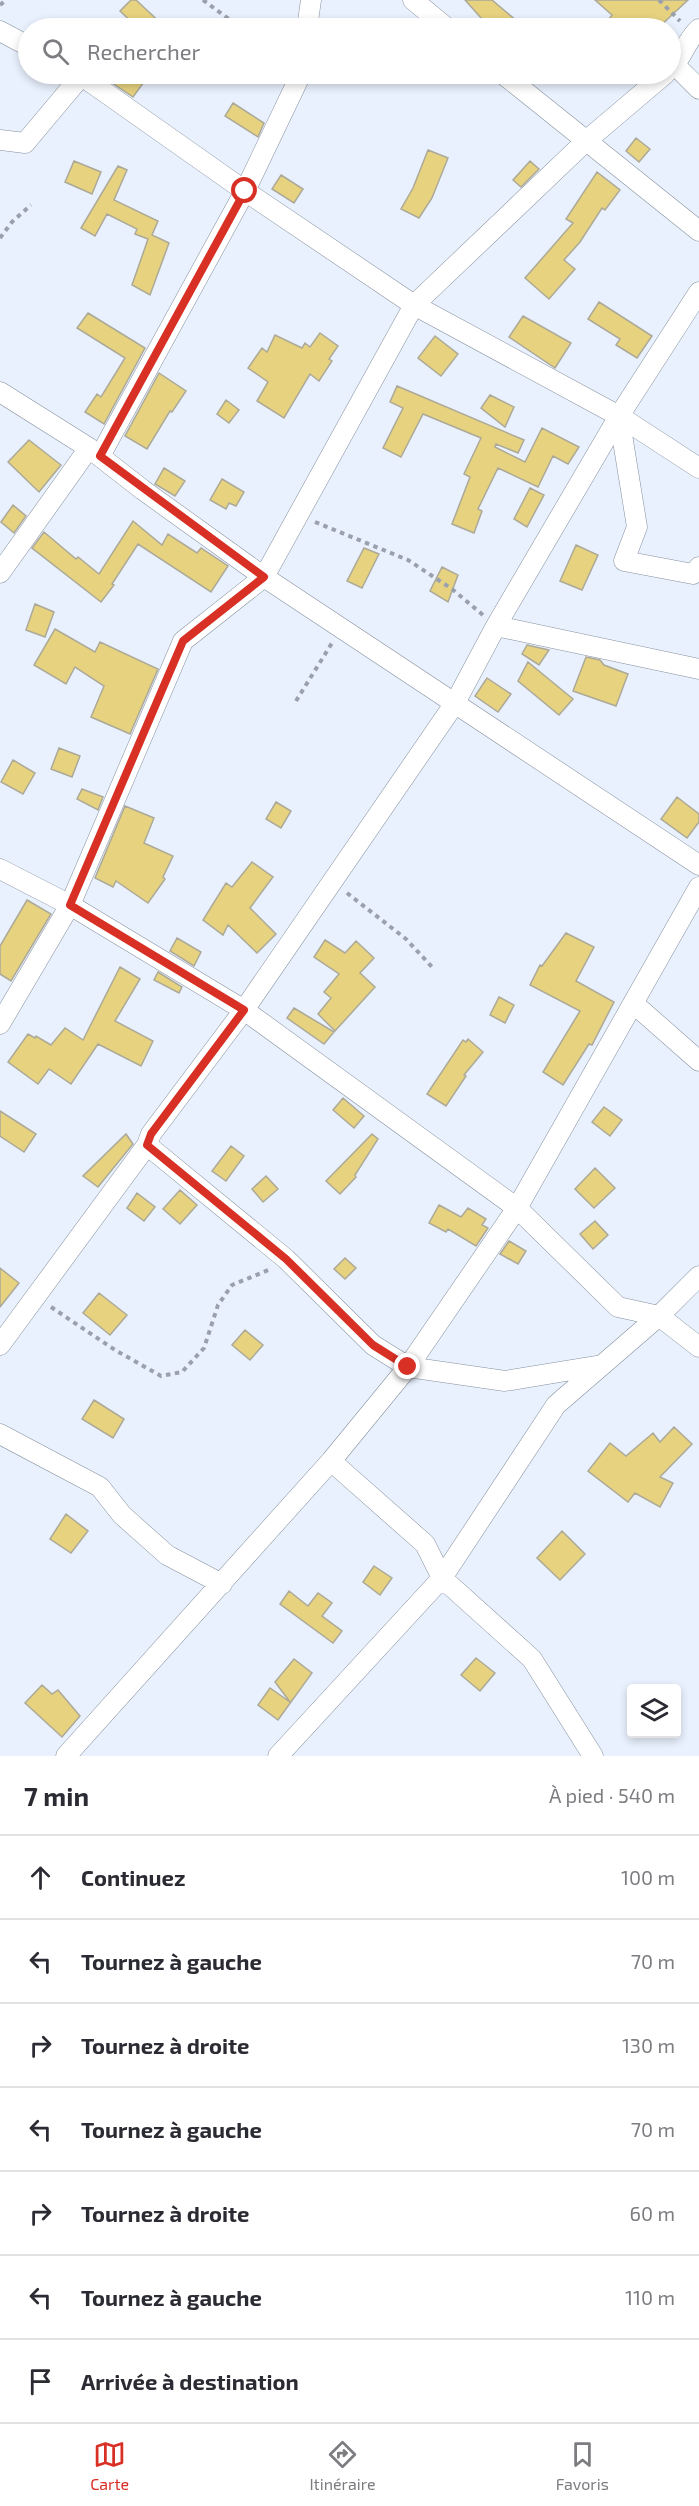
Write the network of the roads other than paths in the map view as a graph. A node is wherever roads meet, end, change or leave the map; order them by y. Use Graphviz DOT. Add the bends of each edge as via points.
graph roads {
  1 [pos="311,0"];
  2 [pos="413,0"];
  3 [pos="309,18"];
  4 [pos="435,18"];
  5 [pos="0,31"];
  6 [pos="696,32"];
  7 [pos="18,41"];
  8 [pos="681,53"];
  9 [pos="681,77"];
  10 [pos="72,84"];
  11 [pos="94,84"];
  12 [pos="297,84"];
  13 [pos="515,84"];
  14 [pos="652,84"];
  15 [pos="699,89"];
  16 [pos="0,140"];
  17 [pos="586,141"];
  18 [pos="245,191"];
  19 [pos="699,231"];
  20 [pos="699,292"];
  21 [pos="414,304"];
  22 [pos="0,392"];
  23 [pos="619,416"];
  24 [pos="94,452"];
  25 [pos="699,468"];
  26 [pos="0,573"];
  27 [pos="697,574"];
  28 [pos="264,577"];
  29 [pos="496,626"];
  30 [pos="699,669"];
  31 [pos="455,703"];
  32 [pos="699,865"];
  33 [pos="0,869"];
  34 [pos="699,888"];
  35 [pos="70,905"];
  36 [pos="633,1003"];
  37 [pos="244,1010"];
  38 [pos="0,1024"];
  39 [pos="699,1061"];
  40 [pos="147,1145"];
  41 [pos="517,1208"];
  42 [pos="699,1276"];
  43 [pos="659,1316"];
  44 [pos="0,1345"];
  45 [pos="699,1347"];
  46 [pos="603,1365"];
  47 [pos="408,1367"];
  48 [pos="0,1434"];
  49 [pos="332,1461"];
  50 [pos="442,1578"];
  51 [pos="222,1584"];
  52 [pos="66,1756"];
  53 [pos="278,1756"];
  54 [pos="593,1756"];
  1 -- 3 [label="street"];
  2 -- 4 [label="street"];
  5 -- 7 [label="street"];
  6 -- 8 [label="street"];
  9 -- 15 [label="street"];
  10 -- 16 [label="street" via="25,143"];
  11 -- 18 [label="street"];
  12 -- 18 [label="street"];
  13 -- 17 [label="street"];
  14 -- 17 [label="street"];
  17 -- 19 [label="street"];
  17 -- 21 [label="street"];
  18 -- 21 [label="street"];
  18 -- 24 [label="street"];
  20 -- 23 [label="street"];
  21 -- 23 [label="street"];
  21 -- 28 [label="street"];
  22 -- 24 [label="street"];
  23 -- 25 [label="street"];
  23 -- 27 [label="street" via="637,527 624,561"];
  23 -- 29 [label="street"];
  24 -- 26 [label="street"];
  24 -- 28 [label="street"];
  28 -- 31 [label="street"];
  28 -- 35 [label="street" via="183,641"];
  29 -- 30 [label="street"];
  29 -- 31 [label="street"];
  31 -- 32 [label="street"];
  31 -- 37 [label="street"];
  33 -- 35 [label="street"];
  34 -- 36 [label="street"];
  35 -- 37 [label="street"];
  35 -- 38 [label="street"];
  36 -- 39 [label="street"];
  36 -- 41 [label="street"];
  37 -- 40 [label="street" via="151,1134"];
  37 -- 41 [label="street"];
  40 -- 44 [label="street"];
  40 -- 47 [label="street" via="286,1259 373,1345"];
  41 -- 43 [label="street" via="618,1307"];
  41 -- 47 [label="street"];
  42 -- 43 [label="street"];
  43 -- 45 [label="street"];
  43 -- 46 [label="street"];
  46 -- 47 [label="street" via="505,1381"];
  46 -- 50 [label="street" via="556,1405"];
  47 -- 49 [label="street"];
  48 -- 51 [label="street" via="100,1487 122,1515 167,1555"];
  49 -- 50 [label="street" via="425,1544"];
  49 -- 51 [label="street"];
  50 -- 53 [label="street"];
  50 -- 54 [label="street" via="532,1659"];
  51 -- 52 [label="street"];
}
